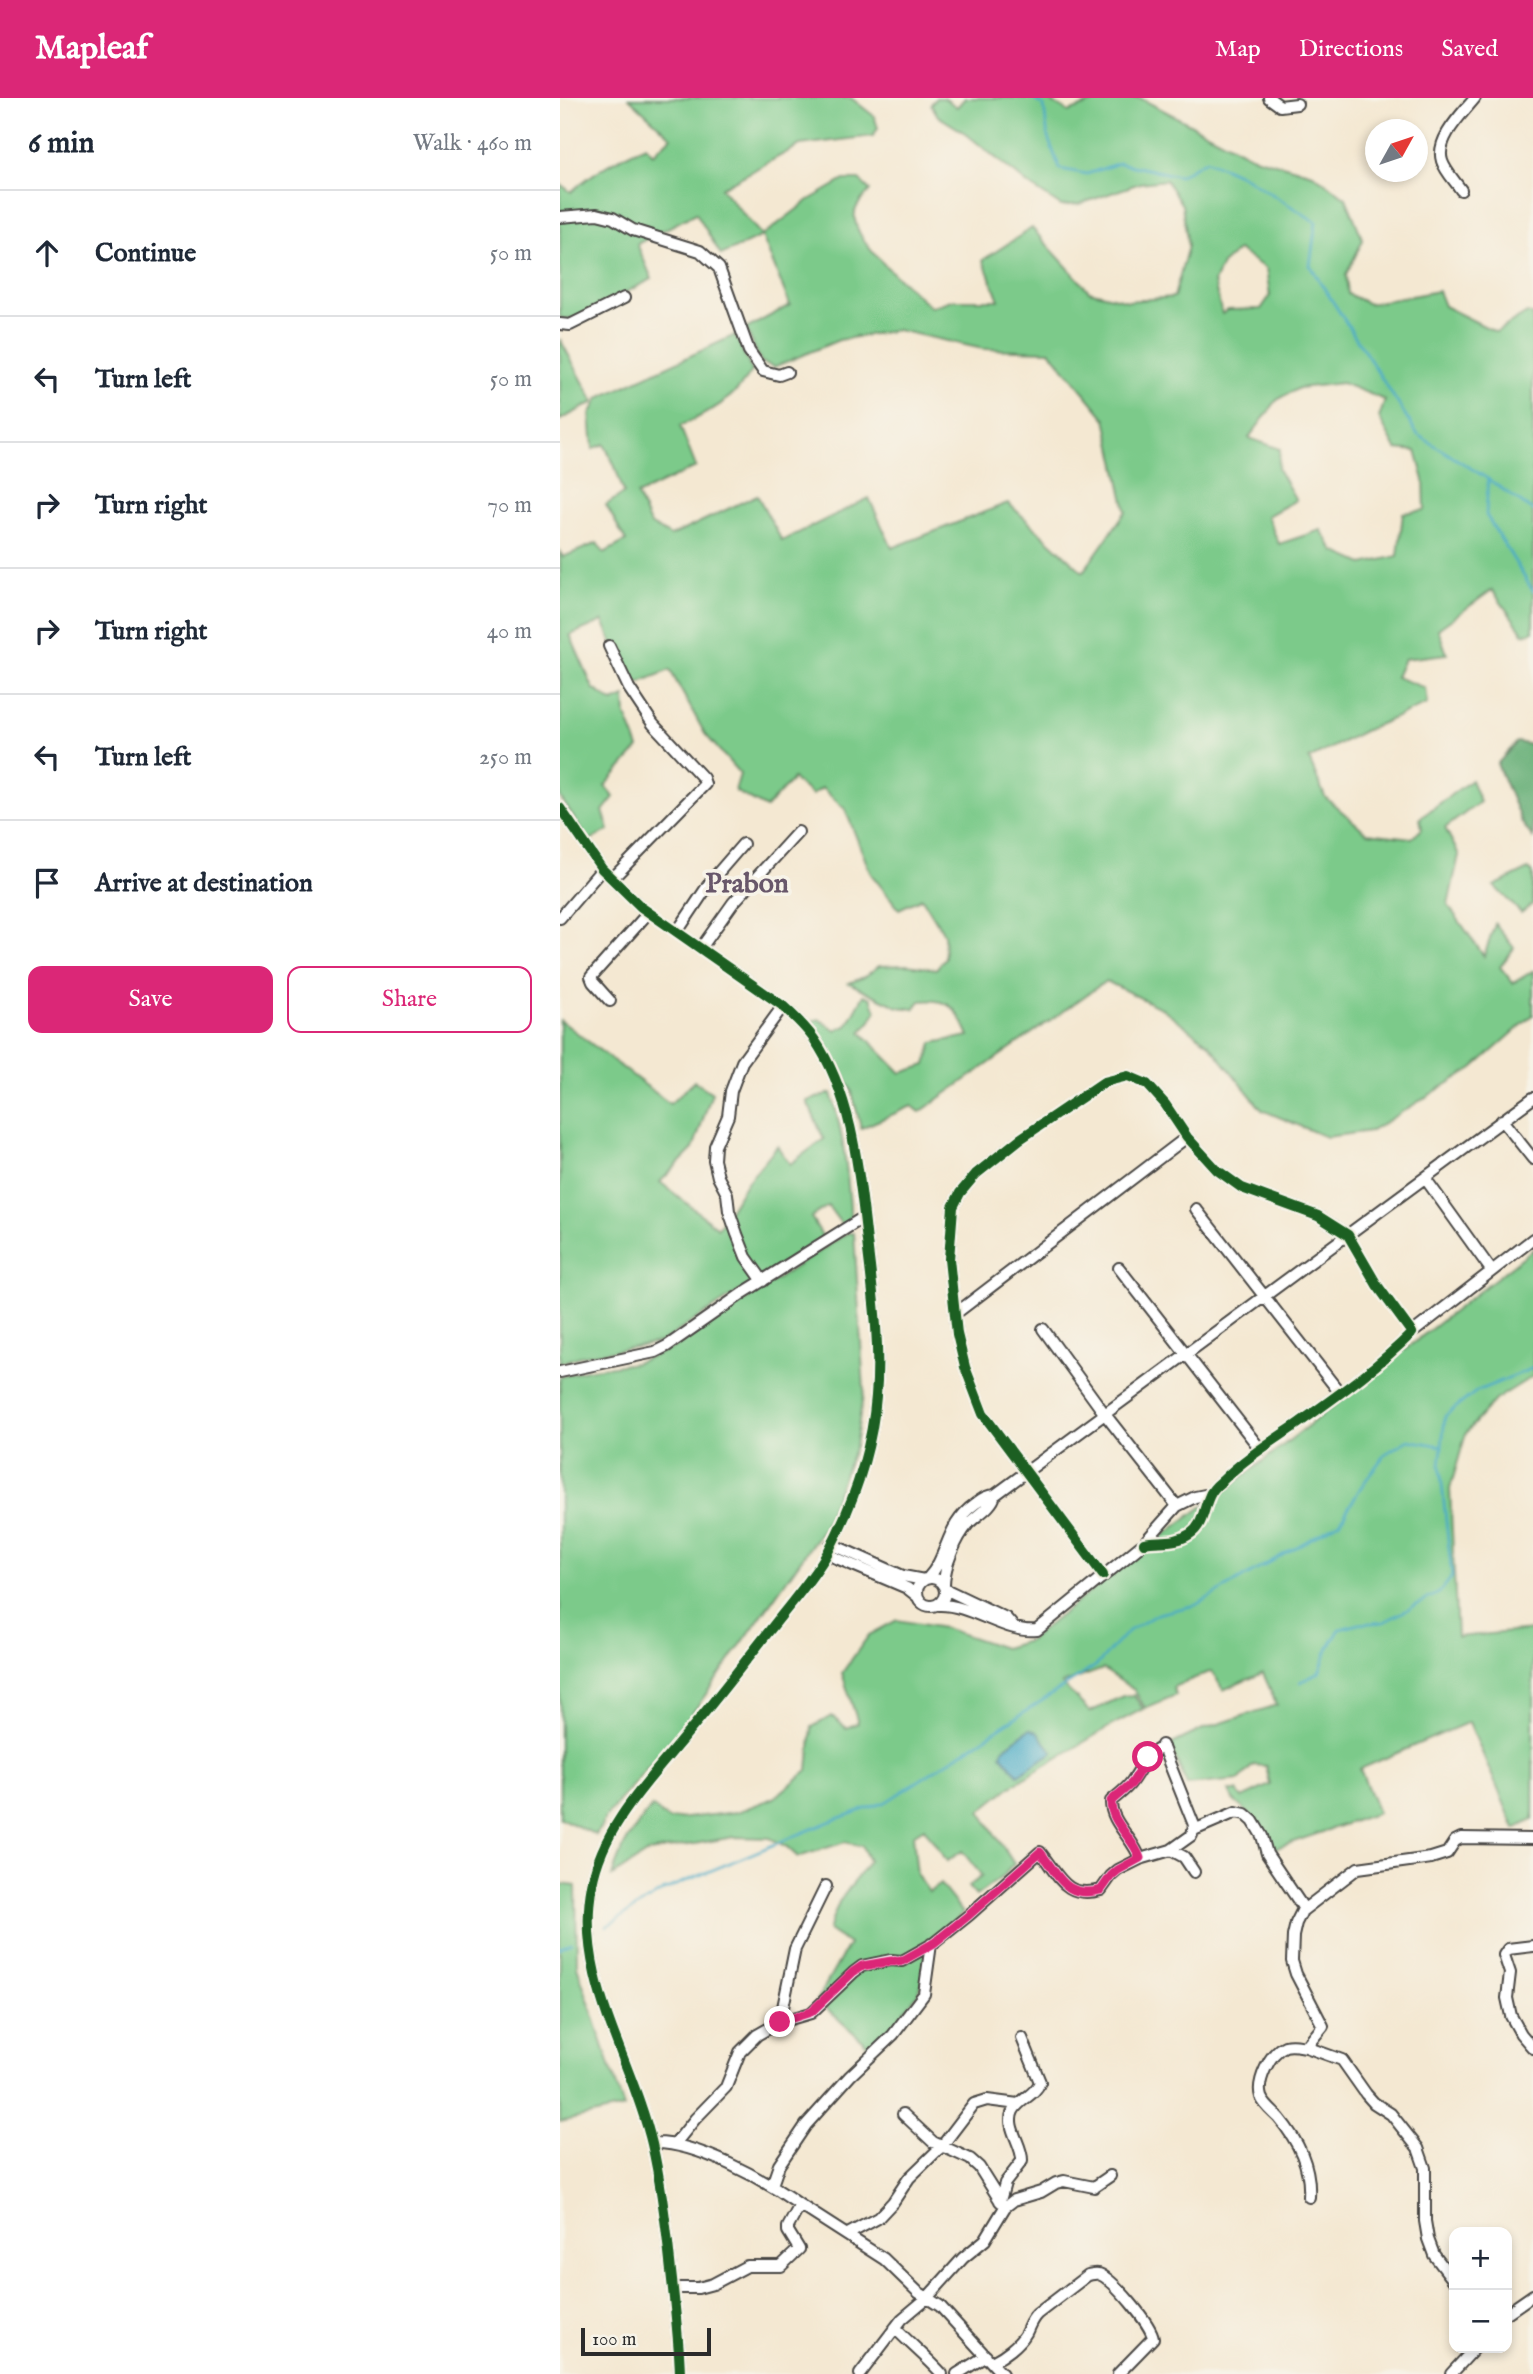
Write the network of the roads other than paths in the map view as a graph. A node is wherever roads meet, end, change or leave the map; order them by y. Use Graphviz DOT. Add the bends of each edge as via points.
graph roads {
  1 [pos="1269,98"];
  2 [pos="1475,98"];
  3 [pos="1297,104"];
  4 [pos="1461,190"];
  5 [pos="560,217"];
  6 [pos="624,298"];
  7 [pos="560,324"];
  8 [pos="787,372"];
  9 [pos="610,646"];
  10 [pos="560,808"];
  11 [pos="799,832"];
  12 [pos="743,844"];
  13 [pos="603,869"];
  14 [pos="612,879"];
  15 [pos="648,913"];
  16 [pos="560,918"];
  17 [pos="677,932"];
  18 [pos="701,948"];
  19 [pos="610,1001"];
  20 [pos="783,1006"];
  21 [pos="1533,1098"];
  22 [pos="1502,1120"];
  23 [pos="1188,1138"];
  24 [pos="1533,1159"];
  25 [pos="1424,1178"];
  26 [pos="1196,1209"];
  27 [pos="864,1217"];
  28 [pos="1348,1235"];
  29 [pos="1533,1240"];
  30 [pos="1119,1268"];
  31 [pos="1492,1270"];
  32 [pos="763,1281"];
  33 [pos="1263,1296"];
  34 [pos="955,1314"];
  35 [pos="1042,1329"];
  36 [pos="1412,1333"];
  37 [pos="1186,1353"];
  38 [pos="560,1371"];
  39 [pos="1340,1393"];
  40 [pos="1104,1413"];
  41 [pos="1261,1450"];
  42 [pos="1027,1471"];
  43 [pos="1210,1493"];
  44 [pos="1177,1506"];
  45 [pos="952,1540"];
  46 [pos="1144,1542"];
  47 [pos="829,1549"];
  48 [pos="1104,1575"];
  49 [pos="926,1579"];
  50 [pos="945,1587"];
  51 [pos="917,1596"];
  52 [pos="939,1605"];
  53 [pos="1012,1625"];
  54 [pos="1194,1830"];
  55 [pos="1533,1839"];
  56 [pos="1171,1850"];
  57 [pos="1140,1858"];
  58 [pos="1194,1872"];
  59 [pos="826,1886"];
  60 [pos="1304,1909"];
  61 [pos="932,1944"];
  62 [pos="1533,1946"];
  63 [pos="780,2022"];
  64 [pos="1022,2038"];
  65 [pos="1306,2047"];
  66 [pos="1533,2048"];
  67 [pos="1018,2104"];
  68 [pos="903,2114"];
  69 [pos="652,2143"];
  70 [pos="675,2144"];
  71 [pos="942,2146"];
  72 [pos="1110,2176"];
  73 [pos="772,2185"];
  74 [pos="1309,2197"];
  75 [pos="1003,2204"];
  76 [pos="800,2205"];
  77 [pos="848,2234"];
  78 [pos="1449,2274"];
  79 [pos="673,2288"];
  80 [pos="1533,2295"];
  81 [pos="927,2298"];
  82 [pos="1512,2310"];
  83 [pos="895,2328"];
  84 [pos="885,2342"];
  85 [pos="909,2343"];
  86 [pos="1470,2353"];
  87 [pos="989,2359"];
  88 [pos="680,2374"];
  89 [pos="860,2374"];
  90 [pos="942,2374"];
  91 [pos="957,2374"];
  92 [pos="1002,2374"];
  93 [pos="1118,2374"];
  94 [pos="1451,2374"];
  1 -- 3 [label="street" via="1280,106"];
  2 -- 4 [label="street" via="1448,129 1441,153"];
  5 -- 8 [label="street" via="597,214 614,218 633,230 700,251 719,268 749,351 763,371"];
  6 -- 7 [label="street" via="570,326"];
  9 -- 14 [label="street" via="647,715 705,784"];
  10 -- 13 [label="street"];
  11 -- 18 [label="street" via="733,903"];
  12 -- 17 [label="street"];
  13 -- 14 [label="street"];
  13 -- 16 [label="street"];
  14 -- 15 [label="street"];
  15 -- 17 [label="street"];
  15 -- 19 [label="street" via="592,977"];
  17 -- 18 [label="street"];
  18 -- 20 [label="street"];
  20 -- 27 [label="street" via="812,1036 834,1075 854,1149"];
  20 -- 32 [label="street" via="742,1062 715,1146 718,1177 737,1234"];
  21 -- 22 [label="street"];
  22 -- 24 [label="street"];
  22 -- 25 [label="street"];
  23 -- 28 [label="street" via="1217,1170 1242,1188 1318,1216"];
  23 -- 34 [label="street"];
  23 -- 34 [label="street" via="1146,1084 1128,1076 1104,1082 1020,1139 976,1174 953,1208 949,1259"];
  25 -- 28 [label="street"];
  25 -- 31 [label="street"];
  26 -- 33 [label="street"];
  27 -- 32 [label="street"];
  27 -- 47 [label="street" via="875,1326 876,1395 860,1476"];
  28 -- 33 [label="street"];
  28 -- 36 [label="street"];
  29 -- 31 [label="street"];
  30 -- 37 [label="street"];
  31 -- 36 [label="street"];
  32 -- 38 [label="street" via="661,1349"];
  33 -- 37 [label="street"];
  33 -- 39 [label="street"];
  34 -- 42 [label="street" via="965,1367 983,1415"];
  35 -- 40 [label="street"];
  36 -- 39 [label="street"];
  37 -- 40 [label="street"];
  37 -- 41 [label="street"];
  39 -- 41 [label="street"];
  40 -- 42 [label="street"];
  40 -- 44 [label="street"];
  41 -- 43 [label="street"];
  42 -- 45 [label="street" via="995,1495"];
  42 -- 48 [label="street"];
  43 -- 44 [label="street"];
  43 -- 46 [label="street" via="1194,1532 1182,1539"];
  44 -- 46 [label="street"];
  45 -- 49 [label="street"];
  45 -- 50 [label="street"];
  46 -- 48 [label="street"];
  47 -- 49 [label="street" via="903,1576"];
  47 -- 51 [label="street"];
  47 -- 69 [label="street" via="621,1818 597,1865 589,1906 598,1987"];
  48 -- 53 [label="street" via="1037,1630"];
  49 -- 50 [label="street" via="937,1579"];
  49 -- 51 [label="street"];
  50 -- 52 [label="street"];
  50 -- 53 [label="street"];
  51 -- 52 [label="street" via="926,1606"];
  52 -- 53 [label="street"];
  54 -- 56 [label="street"];
  54 -- 57 [label="street" via="1163,1746 1153,1751 1132,1783 1111,1801 1111,1812"];
  54 -- 60 [label="street" via="1236,1812 1245,1814"];
  55 -- 60 [label="street" via="1461,1838 1447,1853 1431,1858 1358,1868"];
  56 -- 57 [label="street"];
  56 -- 58 [label="street" via="1184,1857"];
  57 -- 61 [label="street" via="1118,1870 1101,1890 1089,1893 1069,1888 1040,1852"];
  59 -- 63 [label="street" via="795,1949"];
  60 -- 65 [label="street" via="1296,1923 1292,1961 1323,2026"];
  61 -- 63 [label="street" via="902,1961 862,1966 811,2012"];
  61 -- 73 [label="street" via="924,1994 893,2035 806,2125 779,2165"];
  62 -- 66 [label="street" via="1508,1949 1504,1955 1510,1973 1507,1998 1511,2016"];
  63 -- 70 [label="street" via="740,2052 726,2087"];
  64 -- 67 [label="street" via="1040,2082"];
  65 -- 74 [label="street" via="1281,2048 1260,2085 1261,2097 1301,2150 1310,2180"];
  65 -- 78 [label="street" via="1342,2060 1366,2094 1391,2114 1418,2148 1425,2168 1428,2239"];
  67 -- 71 [label="street" via="987,2100 974,2104"];
  67 -- 75 [label="street" via="1011,2121 1022,2161 1005,2183"];
  68 -- 71 [label="street"];
  69 -- 70 [label="street"];
  69 -- 79 [label="street"];
  70 -- 73 [label="street"];
  71 -- 75 [label="street" via="979,2167"];
  71 -- 77 [label="street" via="878,2218"];
  72 -- 75 [label="street" via="1094,2187 1056,2183"];
  73 -- 76 [label="street"];
  75 -- 81 [label="street" via="985,2240"];
  76 -- 77 [label="street"];
  76 -- 79 [label="street" via="788,2227 799,2249 781,2266 747,2266 713,2284"];
  77 -- 81 [label="street"];
  79 -- 88 [label="street"];
  80 -- 82 [label="street"];
  81 -- 83 [label="street"];
  81 -- 87 [label="street"];
  83 -- 84 [label="street"];
  83 -- 85 [label="street"];
  84 -- 85 [label="street"];
  84 -- 89 [label="street"];
  85 -- 90 [label="street"];
  86 -- 94 [label="street"];
  87 -- 91 [label="street"];
  87 -- 92 [label="street"];
  87 -- 93 [label="street" via="1002,2358 1023,2336 1031,2319 1096,2273 1144,2317 1153,2333"];
}
